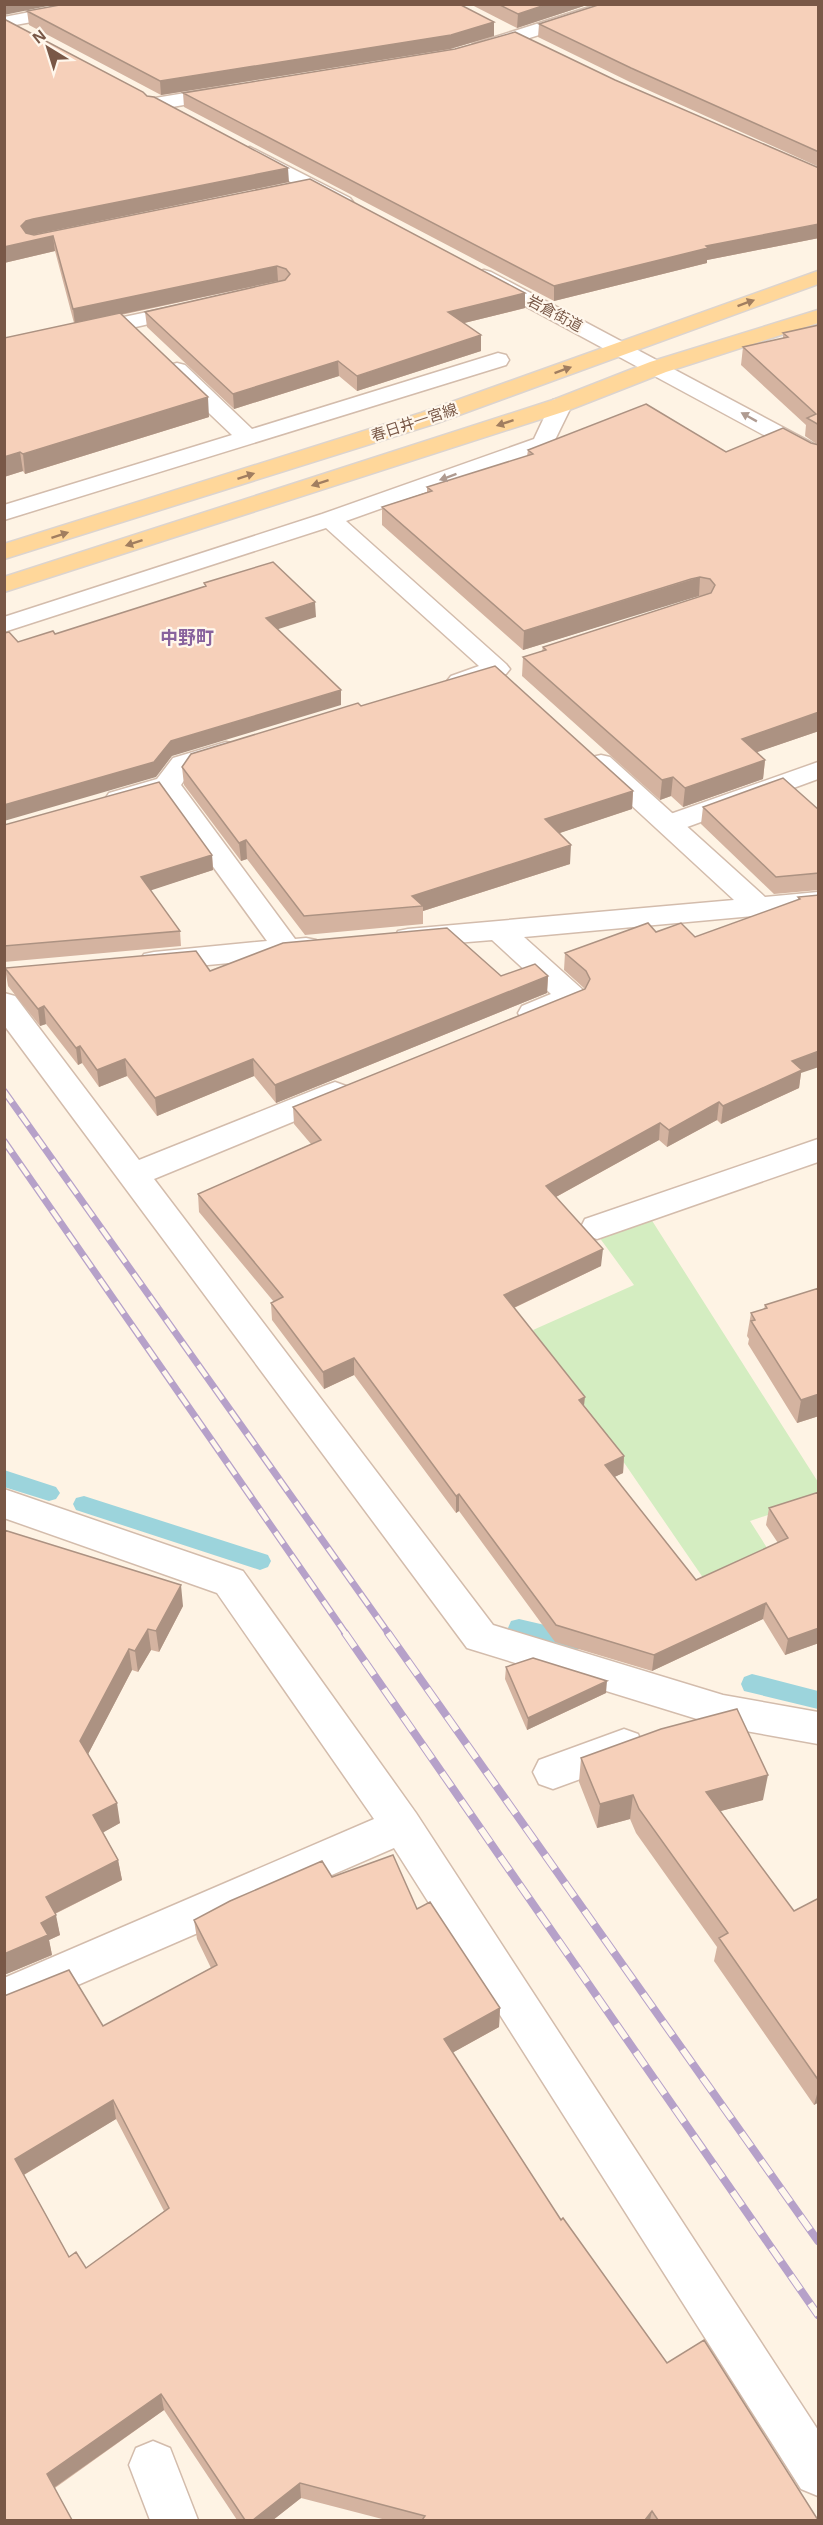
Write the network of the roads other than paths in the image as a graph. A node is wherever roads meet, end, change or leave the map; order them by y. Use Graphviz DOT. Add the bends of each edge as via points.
graph roads {
  1 [pos="104,4"];
  2 [pos="619,4"];
  3 [pos="4,22"];
  4 [pos="487,23"];
  5 [pos="25,33"];
  6 [pos="515,37"];
  7 [pos="537,47"];
  8 [pos="464,53"];
  9 [pos="247,89"];
  10 [pos="135,93"];
  11 [pos="156,104"];
  12 [pos="187,120"];
  13 [pos="228,142"];
  14 [pos="312,186"];
  15 [pos="277,193"];
  16 [pos="364,213"];
  17 [pos="470,268"];
  18 [pos="819,277"];
  19 [pos="208,304"];
  20 [pos="819,316"];
  21 [pos="127,323"];
  22 [pos="105,328"];
  23 [pos="144,339"];
  24 [pos="621,348"];
  25 [pos="161,356"];
  26 [pos="498,360"];
  27 [pos="658,368"];
  28 [pos="561,405"];
  29 [pos="247,437"];
  30 [pos="819,455"];
  31 [pos="4,513"];
  32 [pos="330,519"];
  33 [pos="4,552"];
  34 [pos="4,585"];
  35 [pos="4,625"];
  36 [pos="441,686"];
  37 [pos="249,743"];
  38 [pos="583,747"];
  39 [pos="819,771"];
  40 [pos="167,785"];
  41 [pos="91,806"];
  42 [pos="669,824"];
  43 [pos="819,901"];
  44 [pos="759,907"];
  45 [pos="499,930"];
  46 [pos="382,940"];
  47 [pos="335,945"];
  48 [pos="288,949"];
  49 [pos="129,963"];
  50 [pos="4,1003"];
  51 [pos="506,1024"];
  52 [pos="364,1082"];
  53 [pos="819,1150"];
  54 [pos="134,1175"];
  55 [pos="597,1227"];
  56 [pos="4,1503"];
  57 [pos="723,1711"];
  58 [pos="819,1728"];
  59 [pos="553,1772"];
  60 [pos="402,1826"];
  61 [pos="4,1998"];
  62 [pos="153,2464"];
  63 [pos="819,2472"];
  64 [pos="174,2520"];
  1 -- 3 [label="street"];
  2 -- 6 [label="street"];
  3 -- 5 [label="street"];
  4 -- 6 [label="street"];
  6 -- 7 [label="street"];
  6 -- 8 [label="street"];
  9 -- 11 [label="street"];
  10 -- 11 [label="street"];
  11 -- 12 [label="street"];
  13 -- 14 [label="street"];
  14 -- 15 [label="street"];
  14 -- 16 [label="street"];
  17 -- 24 [label="street, 岩倉街道"];
  24 -- 18 [label="main road, 春日井一宮線, one-way"];
  19 -- 21 [label="street"];
  20 -- 27 [label="main road, 春日井一宮線"];
  21 -- 22 [label="street"];
  21 -- 23 [label="street"];
  24 -- 27 [label="street, 岩倉街道"];
  33 -- 24 [label="main road, 春日井一宮線, one-way" via="429,418"];
  25 -- 29 [label="street"];
  26 -- 29 [label="street"];
  27 -- 28 [label="main road, 春日井一宮線"];
  30 -- 27 [label="street, 岩倉街道, one-way"];
  28 -- 32 [label="street, one-way" via="543,443"];
  28 -- 34 [label="main road, 春日井一宮線, one-way"];
  29 -- 31 [label="street"];
  32 -- 35 [label="street"];
  32 -- 36 [label="street" via="510,672"];
  37 -- 40 [label="street" via="182,764"];
  38 -- 42 [label="street"];
  39 -- 42 [label="street"];
  40 -- 41 [label="street"];
  40 -- 48 [label="street"];
  42 -- 44 [label="street"];
  43 -- 44 [label="street"];
  44 -- 45 [label="street"];
  45 -- 46 [label="street"];
  45 -- 51 [label="street" via="572,997"];
  47 -- 48 [label="street"];
  48 -- 49 [label="street"];
  50 -- 54 [label="street"];
  52 -- 54 [label="street"];
  53 -- 55 [label="street"];
  54 -- 57 [label="street" via="480,1637"];
  56 -- 60 [label="street" via="230,1582"];
  57 -- 58 [label="street"];
  57 -- 59 [label="street"];
  60 -- 61 [label="street"];
  60 -- 63 [label="street"];
  62 -- 64 [label="street"];
}
